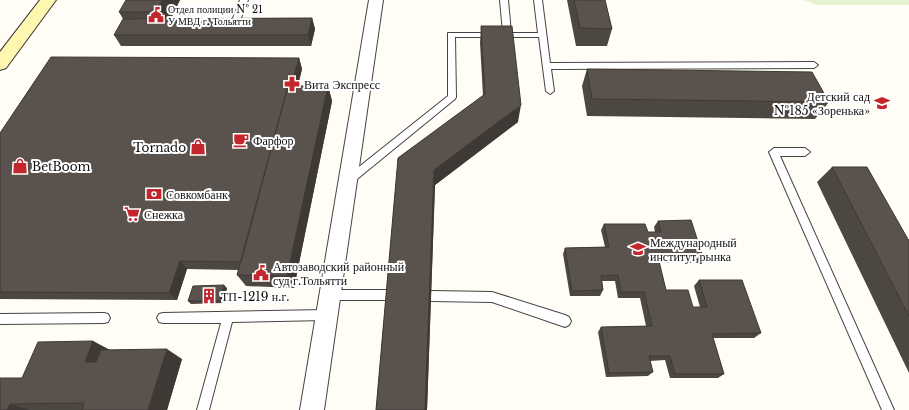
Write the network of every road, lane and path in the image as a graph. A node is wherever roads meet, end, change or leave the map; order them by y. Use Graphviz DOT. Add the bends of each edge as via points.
graph roads {
  1 [pos="48,0"];
  2 [pos="244,0"];
  3 [pos="376,0"];
  4 [pos="504,0"];
  5 [pos="538,0"];
  6 [pos="237,18"];
  7 [pos="507,35"];
  8 [pos="542,35"];
  9 [pos="0,64"];
  10 [pos="814,65"];
  11 [pos="547,66"];
  12 [pos="550,91"];
  13 [pos="804,152"];
  14 [pos="347,181"];
  15 [pos="390,295"];
  16 [pos="330,296"];
  17 [pos="431,296"];
  18 [pos="326,315"];
  19 [pos="228,317"];
  20 [pos="104,318"];
  21 [pos="163,318"];
  22 [pos="0,319"];
  23 [pos="565,321"];
  24 [pos="204,410"];
  25 [pos="312,410"];
  26 [pos="888,410"];
  1 -- 9 [label="main road"];
  2 -- 6 [label="lane"];
  3 -- 14 [label="street"];
  4 -- 7 [label="lane"];
  5 -- 8 [label="lane"];
  7 -- 8 [label="lane"];
  7 -- 14 [label="lane" via="451,35 452,97"];
  8 -- 11 [label="lane"];
  10 -- 11 [label="lane"];
  11 -- 12 [label="lane"];
  13 -- 26 [label="lane" via="774,152"];
  14 -- 16 [label="street"];
  15 -- 16 [label="lane"];
  16 -- 18 [label="street"];
  17 -- 23 [label="lane" via="492,297"];
  18 -- 19 [label="lane"];
  18 -- 25 [label="street"];
  19 -- 21 [label="lane"];
  19 -- 24 [label="lane"];
  20 -- 22 [label="lane"];
}
